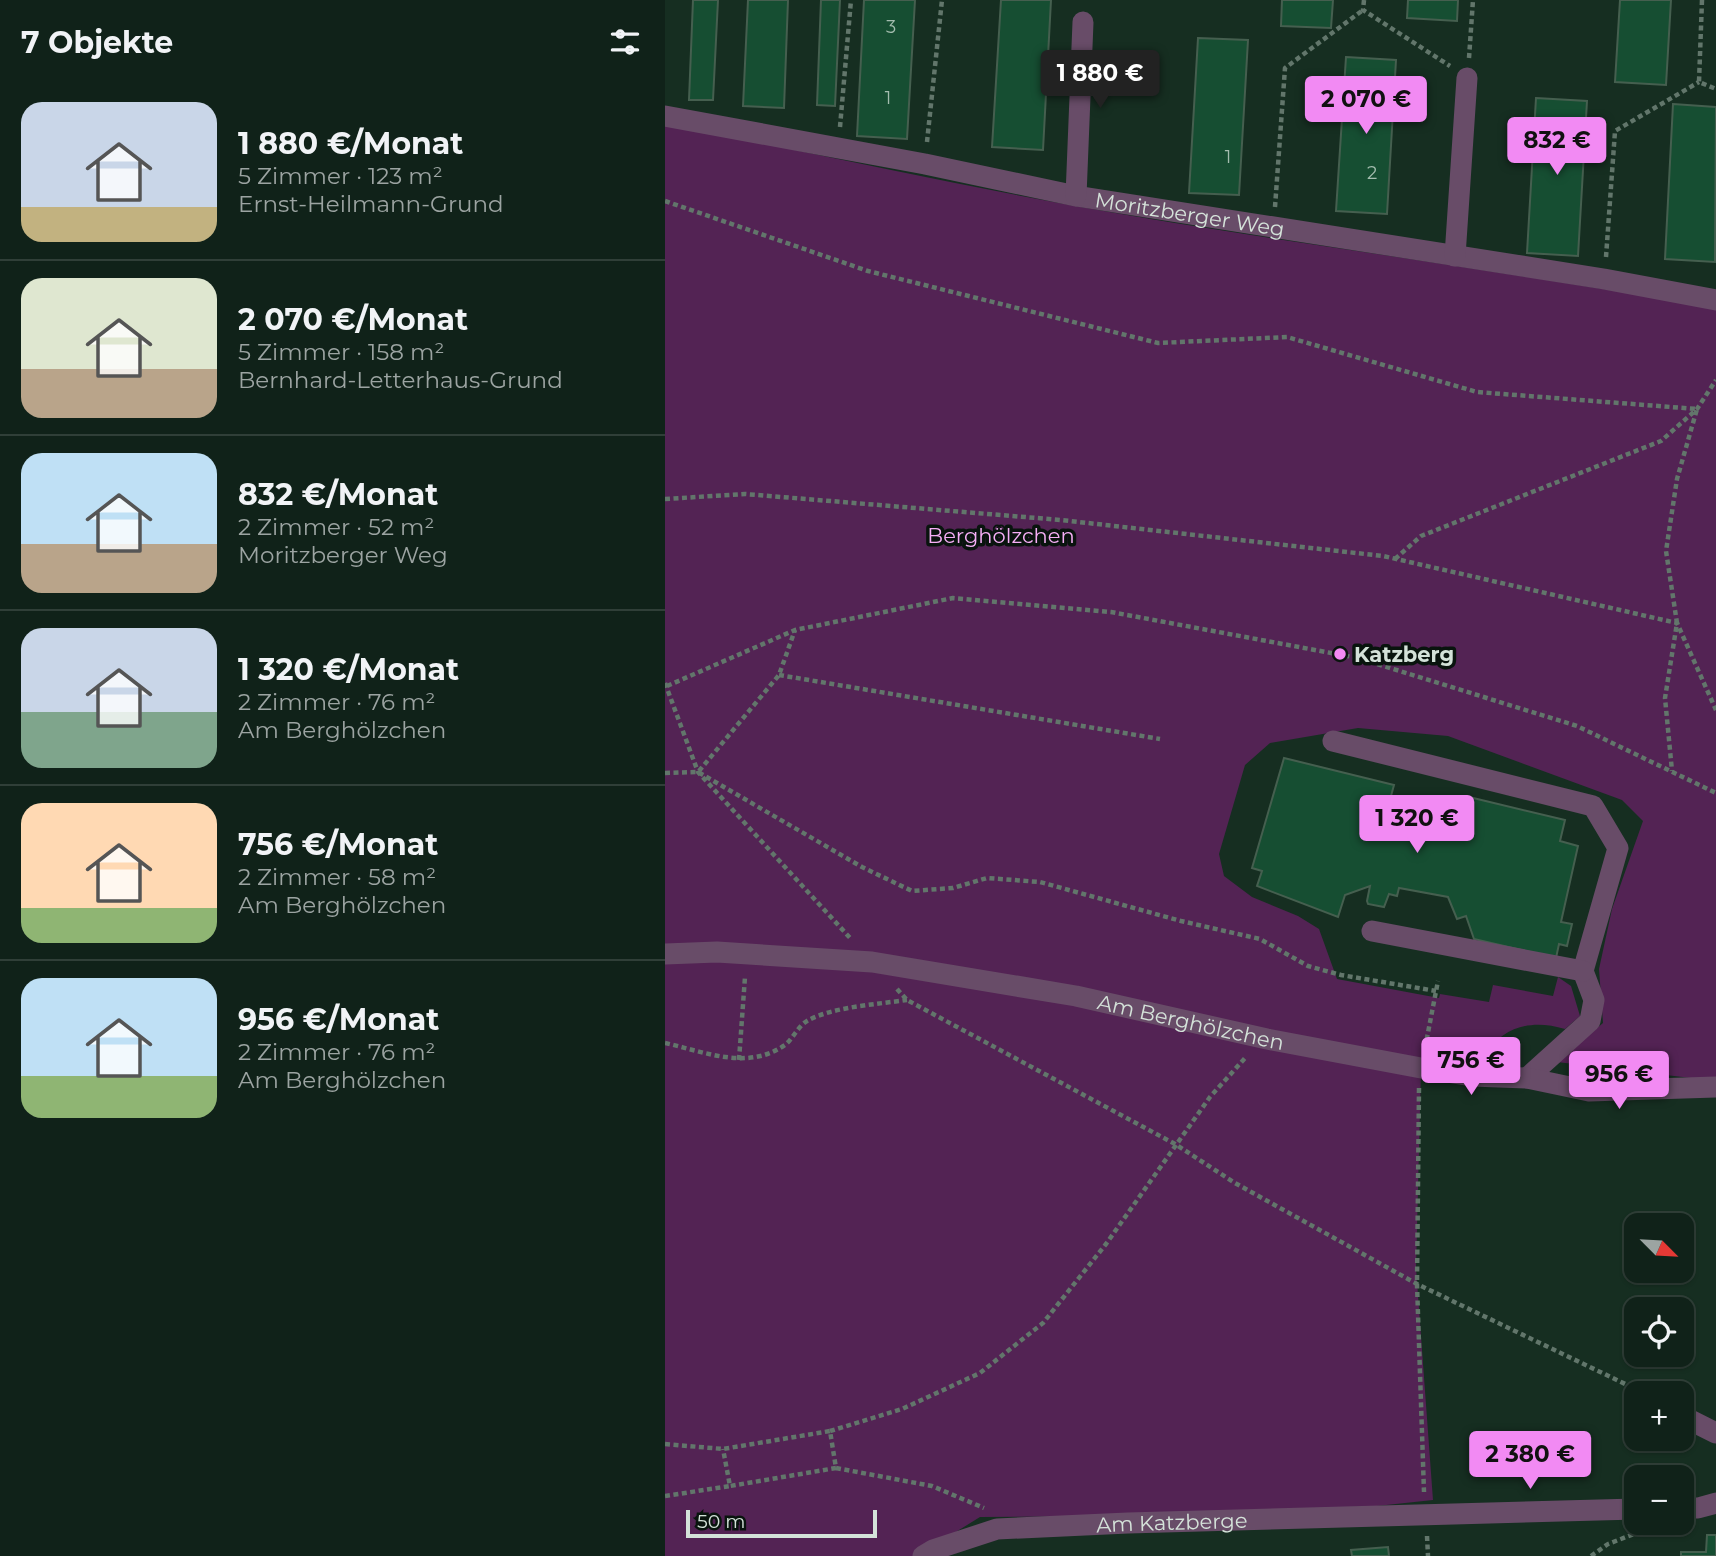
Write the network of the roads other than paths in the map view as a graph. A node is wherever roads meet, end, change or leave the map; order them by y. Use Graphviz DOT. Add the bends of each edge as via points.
graph roads {
  1 [pos="1083,22"];
  2 [pos="1467,78"];
  3 [pos="665,116"];
  4 [pos="1076,196"];
  5 [pos="1455,256"];
  6 [pos="1716,300"];
  7 [pos="1333,741"];
  8 [pos="1372,931"];
  9 [pos="665,954"];
  10 [pos="1583,971"];
  11 [pos="1527,1078"];
  12 [pos="1716,1087"];
  13 [pos="1694,1422"];
  14 [pos="1716,1433"];
  15 [pos="1716,1503"];
  16 [pos="1694,1508"];
  17 [pos="1624,1509"];
  18 [pos="923,1556"];
  1 -- 4 [label="street"];
  2 -- 5 [label="street"];
  3 -- 4 [label="street, Moritzberger Weg"];
  4 -- 5 [label="street, Moritzberger Weg"];
  5 -- 6 [label="street, Moritzberger Weg"];
  7 -- 10 [label="street" via="1593,806 1618,848"];
  8 -- 10 [label="street"];
  9 -- 11 [label="street, Am Berghölzchen" via="717,952 872,962 1076,996 1421,1068"];
  10 -- 11 [label="street" via="1594,1000 1590,1021"];
  11 -- 12 [label="street, Am Berghölzchen" via="1589,1091"];
  13 -- 14 [label="street"];
  15 -- 16 [label="street"];
  17 -- 18 [label="street, Am Katzberge" via="997,1529"];
}
